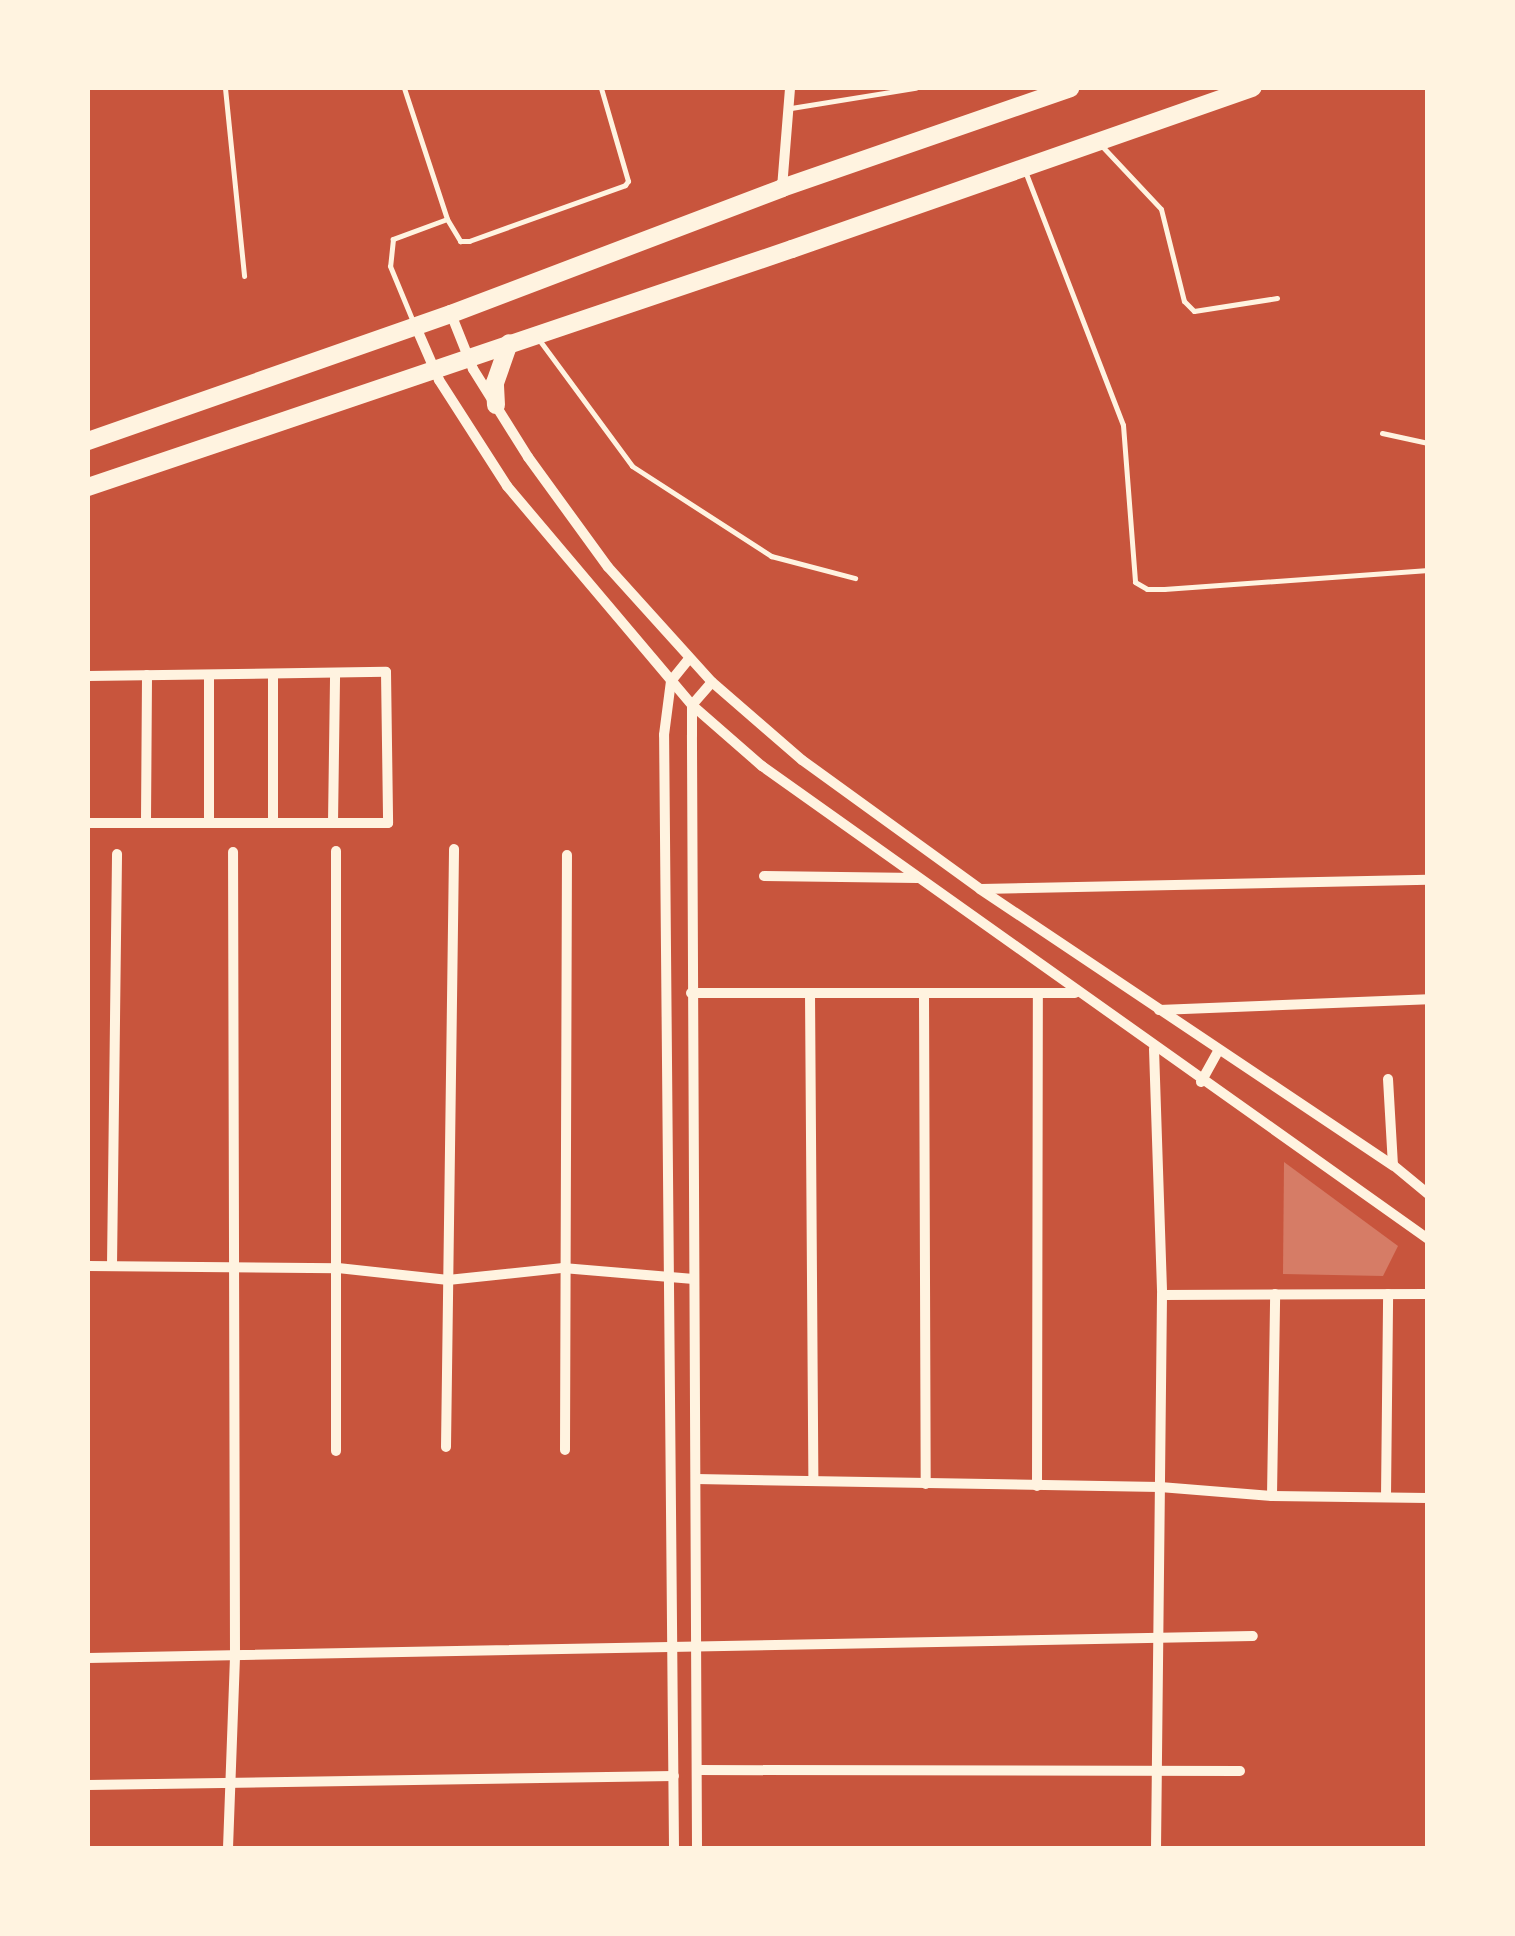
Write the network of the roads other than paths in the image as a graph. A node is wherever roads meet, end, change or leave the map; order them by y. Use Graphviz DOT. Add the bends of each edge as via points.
graph roads {
  1 [pos="225,88"];
  2 [pos="404,88"];
  3 [pos="601,88"];
  4 [pos="790,88"];
  5 [pos="915,88"];
  6 [pos="1070,88"];
  7 [pos="1253,88"];
  8 [pos="788,109"];
  9 [pos="1098,142"];
  10 [pos="1024,168"];
  11 [pos="782,188"];
  12 [pos="447,219"];
  13 [pos="244,276"];
  14 [pos="1277,298"];
  15 [pos="451,314"];
  16 [pos="416,326"];
  17 [pos="535,334"];
  18 [pos="509,343"];
  19 [pos="467,357"];
  20 [pos="434,370"];
  21 [pos="496,405"];
  22 [pos="1382,432"];
  23 [pos="88,441"];
  24 [pos="1428,443"];
  25 [pos="88,487"];
  26 [pos="1428,570"];
  27 [pos="856,578"];
  28 [pos="690,659"];
  29 [pos="334,673"];
  30 [pos="273,674"];
  31 [pos="209,675"];
  32 [pos="88,676"];
  33 [pos="147,676"];
  34 [pos="670,681"];
  35 [pos="712,682"];
  36 [pos="692,706"];
  37 [pos="146,821"];
  38 [pos="88,822"];
  39 [pos="209,822"];
  40 [pos="272,822"];
  41 [pos="333,823"];
  42 [pos="454,849"];
  43 [pos="336,851"];
  44 [pos="233,852"];
  45 [pos="117,854"];
  46 [pos="567,854"];
  47 [pos="764,876"];
  48 [pos="920,878"];
  49 [pos="1428,880"];
  50 [pos="980,889"];
  51 [pos="1038,992"];
  52 [pos="692,993"];
  53 [pos="810,993"];
  54 [pos="924,993"];
  55 [pos="1076,993"];
  56 [pos="1428,999"];
  57 [pos="1158,1010"];
  58 [pos="1154,1049"];
  59 [pos="1219,1050"];
  60 [pos="1388,1080"];
  61 [pos="1201,1082"];
  62 [pos="1393,1166"];
  63 [pos="1428,1194"];
  64 [pos="1428,1239"];
  65 [pos="88,1266"];
  66 [pos="112,1266"];
  67 [pos="231,1266"];
  68 [pos="338,1268"];
  69 [pos="563,1268"];
  70 [pos="670,1278"];
  71 [pos="694,1279"];
  72 [pos="448,1280"];
  73 [pos="1274,1294"];
  74 [pos="1388,1294"];
  75 [pos="1428,1294"];
  76 [pos="1162,1295"];
  77 [pos="446,1447"];
  78 [pos="565,1450"];
  79 [pos="336,1451"];
  80 [pos="696,1479"];
  81 [pos="813,1480"];
  82 [pos="926,1484"];
  83 [pos="1037,1486"];
  84 [pos="1160,1487"];
  85 [pos="1272,1496"];
  86 [pos="1386,1497"];
  87 [pos="1428,1498"];
  88 [pos="1253,1636"];
  89 [pos="1158,1640"];
  90 [pos="674,1646"];
  91 [pos="696,1646"];
  92 [pos="235,1654"];
  93 [pos="88,1658"];
  94 [pos="698,1770"];
  95 [pos="1240,1771"];
  96 [pos="1157,1772"];
  97 [pos="674,1776"];
  98 [pos="228,1783"];
  99 [pos="88,1785"];
  100 [pos="228,1848"];
  101 [pos="674,1848"];
  102 [pos="697,1848"];
  103 [pos="1156,1848"];
  1 -- 13 [label="lane"];
  2 -- 12 [label="lane"];
  3 -- 12 [label="lane" via="626,185 468,240 460,240"];
  4 -- 8 [label="street"];
  5 -- 8 [label="lane"];
  6 -- 11 [label="highway"];
  7 -- 9 [label="highway"];
  8 -- 11 [label="street"];
  9 -- 10 [label="highway"];
  9 -- 14 [label="lane" via="1161,210 1184,301 1194,310"];
  10 -- 17 [label="highway"];
  10 -- 26 [label="lane" via="1123,424 1135,582 1146,589 1202,588"];
  11 -- 15 [label="highway"];
  12 -- 16 [label="lane" via="393,239 390,266"];
  15 -- 16 [label="highway"];
  15 -- 19 [label="street"];
  16 -- 20 [label="street"];
  16 -- 23 [label="highway"];
  17 -- 18 [label="highway"];
  17 -- 27 [label="lane" via="632,466 771,556"];
  18 -- 19 [label="highway"];
  18 -- 21 [label="highway" via="497,373"];
  19 -- 20 [label="highway"];
  19 -- 21 [label="street"];
  20 -- 25 [label="highway"];
  20 -- 34 [label="street" via="508,486"];
  21 -- 28 [label="street" via="608,567"];
  22 -- 24 [label="lane"];
  28 -- 34 [label="street"];
  28 -- 35 [label="street"];
  29 -- 30 [label="street"];
  29 -- 41 [label="street"];
  29 -- 41 [label="street" via="386,672 388,824"];
  30 -- 31 [label="street"];
  30 -- 40 [label="street"];
  31 -- 33 [label="street"];
  31 -- 39 [label="street"];
  32 -- 33 [label="street"];
  33 -- 37 [label="street"];
  34 -- 36 [label="street"];
  34 -- 70 [label="street" via="664,735"];
  35 -- 36 [label="street"];
  35 -- 50 [label="street" via="802,760"];
  36 -- 48 [label="street" via="762,766"];
  36 -- 52 [label="street"];
  37 -- 38 [label="street"];
  37 -- 39 [label="street"];
  39 -- 40 [label="street"];
  40 -- 41 [label="street"];
  42 -- 72 [label="street"];
  43 -- 68 [label="street"];
  44 -- 67 [label="street"];
  45 -- 66 [label="street"];
  46 -- 69 [label="street"];
  47 -- 48 [label="street"];
  48 -- 55 [label="street"];
  49 -- 50 [label="street"];
  50 -- 57 [label="street"];
  51 -- 54 [label="street"];
  51 -- 55 [label="street"];
  51 -- 83 [label="street"];
  52 -- 53 [label="street"];
  52 -- 71 [label="street"];
  53 -- 54 [label="street"];
  53 -- 81 [label="street"];
  54 -- 82 [label="street"];
  55 -- 58 [label="street"];
  56 -- 57 [label="street"];
  57 -- 59 [label="street"];
  58 -- 61 [label="street"];
  58 -- 76 [label="street"];
  59 -- 61 [label="street"];
  59 -- 62 [label="street"];
  60 -- 62 [label="street"];
  61 -- 64 [label="street"];
  62 -- 63 [label="street"];
  65 -- 66 [label="street"];
  66 -- 67 [label="street"];
  67 -- 68 [label="street"];
  67 -- 92 [label="street"];
  68 -- 72 [label="street"];
  68 -- 79 [label="street"];
  69 -- 70 [label="street"];
  69 -- 72 [label="street"];
  69 -- 78 [label="street"];
  70 -- 71 [label="street"];
  70 -- 90 [label="street"];
  71 -- 80 [label="street"];
  72 -- 77 [label="street"];
  73 -- 74 [label="street"];
  73 -- 76 [label="street"];
  73 -- 85 [label="street"];
  74 -- 75 [label="street"];
  74 -- 86 [label="street"];
  76 -- 84 [label="street"];
  80 -- 81 [label="street"];
  80 -- 91 [label="street"];
  81 -- 82 [label="street"];
  82 -- 83 [label="street"];
  83 -- 84 [label="street"];
  84 -- 85 [label="street"];
  84 -- 89 [label="street"];
  85 -- 86 [label="street"];
  86 -- 87 [label="street"];
  88 -- 89 [label="street"];
  89 -- 91 [label="street"];
  89 -- 96 [label="street"];
  90 -- 91 [label="street"];
  90 -- 92 [label="street"];
  90 -- 97 [label="street"];
  91 -- 94 [label="street"];
  92 -- 93 [label="street"];
  92 -- 98 [label="street"];
  94 -- 96 [label="street"];
  94 -- 102 [label="street"];
  95 -- 96 [label="street"];
  96 -- 103 [label="street"];
  97 -- 98 [label="street"];
  97 -- 101 [label="street"];
  98 -- 99 [label="street"];
  98 -- 100 [label="street"];
}
